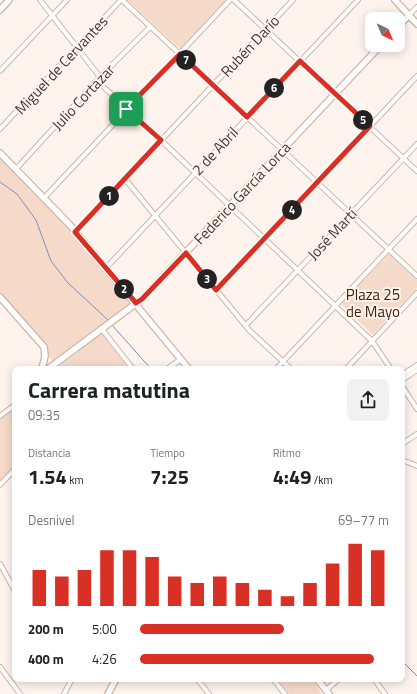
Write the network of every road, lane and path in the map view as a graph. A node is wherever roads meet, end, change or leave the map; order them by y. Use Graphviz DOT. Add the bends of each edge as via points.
graph roads {
  1 [pos="9,0"];
  2 [pos="40,0"];
  3 [pos="67,0"];
  4 [pos="121,0"];
  5 [pos="230,0"];
  6 [pos="234,0"];
  7 [pos="293,0"];
  8 [pos="358,0"];
  9 [pos="395,0"];
  10 [pos="417,7"];
  11 [pos="0,10"];
  12 [pos="52,15"];
  13 [pos="409,16"];
  14 [pos="405,20"];
  15 [pos="417,24"];
  16 [pos="150,27"];
  17 [pos="266,29"];
  18 [pos="76,46"];
  19 [pos="374,52"];
  20 [pos="180,54"];
  21 [pos="300,61"];
  22 [pos="0,71"];
  23 [pos="417,76"];
  24 [pos="98,79"];
  25 [pos="213,85"];
  26 [pos="335,94"];
  27 [pos="126,109"];
  28 [pos="247,117"];
  29 [pos="370,126"];
  30 [pos="0,129"];
  31 [pos="161,140"];
  32 [pos="417,144"];
  33 [pos="282,150"];
  34 [pos="0,153"];
  35 [pos="403,158"];
  36 [pos="16,169"];
  37 [pos="417,171"];
  38 [pos="195,173"];
  39 [pos="125,179"];
  40 [pos="318,182"];
  41 [pos="44,198"];
  42 [pos="229,206"];
  43 [pos="350,214"];
  44 [pos="155,215"];
  45 [pos="417,219"];
  46 [pos="75,232"];
  47 [pos="264,238"];
  48 [pos="388,249"];
  49 [pos="186,253"];
  50 [pos="106,268"];
  51 [pos="298,271"];
  52 [pos="417,276"];
  53 [pos="216,290"];
  54 [pos="417,293"];
  55 [pos="0,296"];
  56 [pos="136,303"];
  57 [pos="336,306"];
  58 [pos="246,325"];
  59 [pos="100,328"];
  60 [pos="372,341"];
  61 [pos="45,352"];
  62 [pos="181,359"];
  63 [pos="57,362"];
  64 [pos="283,362"];
  65 [pos="417,365"];
  66 [pos="43,366"];
  67 [pos="52,366"];
  68 [pos="131,366"];
  69 [pos="171,366"];
  70 [pos="187,366"];
  71 [pos="279,366"];
  72 [pos="288,366"];
  73 [pos="349,366"];
  74 [pos="389,366"];
  75 [pos="417,370"];
  76 [pos="405,373"];
  77 [pos="405,378"];
  78 [pos="405,391"];
  79 [pos="12,407"];
  80 [pos="417,409"];
  81 [pos="0,416"];
  82 [pos="417,434"];
  83 [pos="405,442"];
  84 [pos="405,461"];
  85 [pos="417,466"];
  86 [pos="12,472"];
  87 [pos="0,485"];
  88 [pos="0,564"];
  89 [pos="12,586"];
  90 [pos="0,667"];
  91 [pos="70,682"];
  92 [pos="114,682"];
  93 [pos="199,682"];
  94 [pos="275,682"];
  95 [pos="319,682"];
  96 [pos="336,682"];
  97 [pos="376,682"];
  98 [pos="327,692"];
  99 [pos="20,694"];
  100 [pos="64,694"];
  101 [pos="108,694"];
  102 [pos="209,694"];
  103 [pos="285,694"];
  104 [pos="385,694"];
  1 -- 11 [label="street"];
  2 -- 12 [label="street"];
  3 -- 12 [label="street"];
  4 -- 16 [label="street"];
  4 -- 18 [label="street, Miguel de Cervantes"];
  5 -- 20 [label="street"];
  6 -- 17 [label="street"];
  7 -- 17 [label="street, Rubén Darío"];
  8 -- 21 [label="street, 2 de Abril"];
  9 -- 13 [label="street"];
  10 -- 13 [label="street"];
  12 -- 18 [label="street"];
  12 -- 22 [label="street"];
  13 -- 14 [label="street"];
  13 -- 15 [label="street"];
  16 -- 20 [label="street"];
  16 -- 24 [label="street, Julio Cortazar"];
  17 -- 21 [label="street"];
  17 -- 25 [label="street, Rubén Darío"];
  18 -- 24 [label="street"];
  18 -- 30 [label="street, Miguel de Cervantes"];
  19 -- 26 [label="street, Federico García Lorca"];
  20 -- 25 [label="street"];
  20 -- 27 [label="street"];
  21 -- 26 [label="street"];
  21 -- 28 [label="street, 2 de Abril"];
  23 -- 29 [label="street"];
  24 -- 27 [label="street"];
  24 -- 36 [label="street, Julio Cortazar"];
  25 -- 28 [label="street"];
  25 -- 31 [label="street, Rubén Darío"];
  26 -- 29 [label="street"];
  26 -- 33 [label="street, Federico García Lorca"];
  27 -- 31 [label="street"];
  27 -- 41 [label="street"];
  28 -- 33 [label="street"];
  28 -- 38 [label="street, 2 de Abril"];
  29 -- 35 [label="street"];
  29 -- 40 [label="street"];
  31 -- 38 [label="street"];
  31 -- 39 [label="street, Rubén Darío"];
  32 -- 35 [label="street, José Martí"];
  33 -- 40 [label="street"];
  33 -- 42 [label="street, Federico García Lorca"];
  34 -- 36 [label="street"];
  35 -- 37 [label="street"];
  35 -- 43 [label="street, José Martí"];
  36 -- 41 [label="street"];
  38 -- 42 [label="street"];
  38 -- 44 [label="street, 2 de Abril"];
  39 -- 44 [label="street"];
  39 -- 46 [label="street, Rubén Darío"];
  40 -- 43 [label="street"];
  40 -- 47 [label="street"];
  41 -- 46 [label="street"];
  42 -- 47 [label="street"];
  42 -- 49 [label="street, Federico García Lorca"];
  43 -- 48 [label="street"];
  43 -- 51 [label="street, José Martí"];
  44 -- 49 [label="street"];
  44 -- 50 [label="street, 2 de Abril"];
  45 -- 48 [label="street"];
  46 -- 50 [label="street"];
  47 -- 51 [label="street"];
  47 -- 53 [label="street"];
  48 -- 52 [label="street"];
  48 -- 57 [label="street"];
  49 -- 53 [label="street"];
  49 -- 56 [label="street, Federico García Lorca"];
  50 -- 56 [label="street"];
  51 -- 57 [label="street"];
  51 -- 58 [label="street, José Martí"];
  53 -- 58 [label="street"];
  54 -- 60 [label="street"];
  55 -- 61 [label="street" via="41,342"];
  56 -- 59 [label="street, Federico García Lorca"];
  56 -- 62 [label="street"];
  57 -- 60 [label="street"];
  57 -- 64 [label="street"];
  58 -- 64 [label="street"];
  59 -- 63 [label="street, Federico García Lorca"];
  59 -- 68 [label="street"];
  60 -- 73 [label="street"];
  60 -- 74 [label="street"];
  61 -- 63 [label="street" via="50,362"];
  61 -- 66 [label="street"];
  62 -- 69 [label="street"];
  62 -- 70 [label="street"];
  63 -- 67 [label="street, Federico García Lorca"];
  64 -- 71 [label="street"];
  64 -- 72 [label="street"];
  65 -- 76 [label="street"];
  75 -- 77 [label="street"];
  78 -- 80 [label="street"];
  79 -- 81 [label="street"];
  82 -- 83 [label="street"];
  84 -- 85 [label="street"];
  86 -- 87 [label="street"];
  88 -- 89 [label="street"];
  90 -- 99 [label="street"];
  91 -- 100 [label="street"];
  92 -- 101 [label="street"];
  93 -- 102 [label="street"];
  94 -- 103 [label="street"];
  95 -- 98 [label="street"];
  96 -- 98 [label="street"];
  97 -- 104 [label="street"];
}
